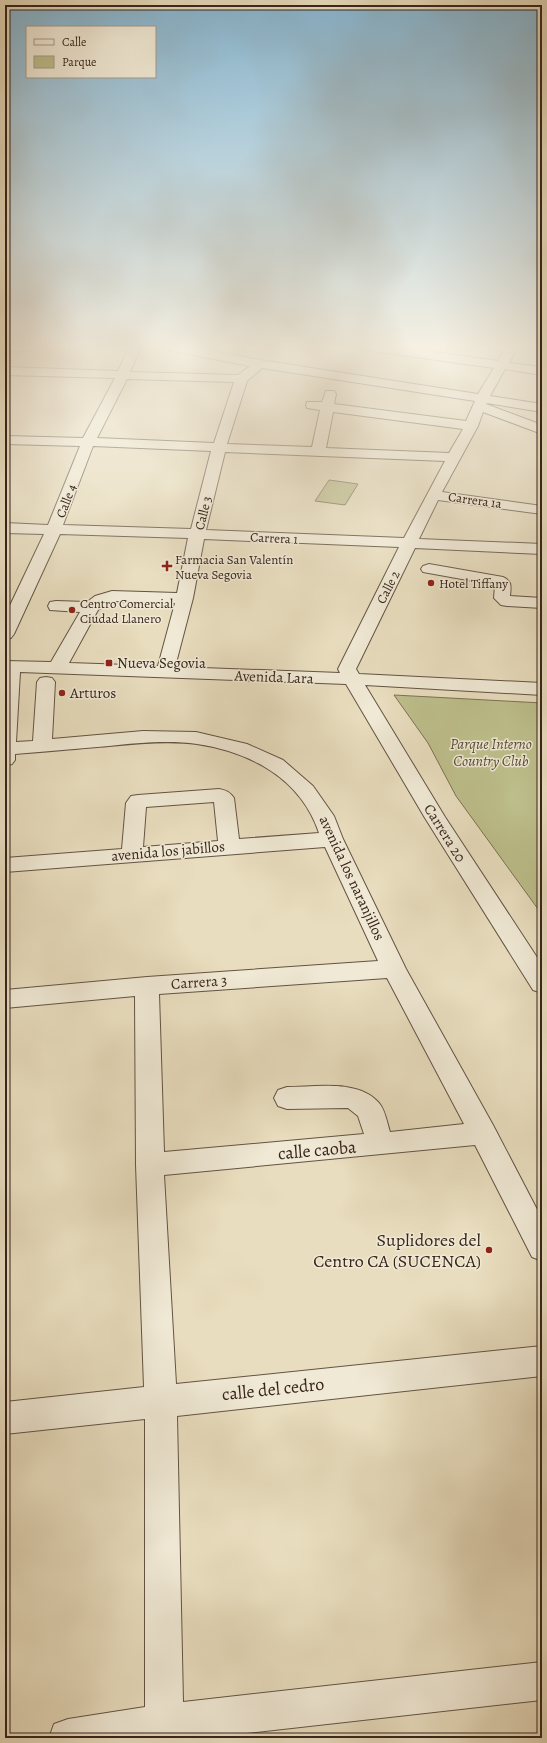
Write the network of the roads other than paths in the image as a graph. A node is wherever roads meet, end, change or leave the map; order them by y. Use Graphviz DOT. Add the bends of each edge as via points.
graph roads {
  1 [pos="96,426"];
  2 [pos="226,426"];
  3 [pos="324,426"];
  4 [pos="471,426"];
  5 [pos="5,440"];
  6 [pos="88,442"];
  7 [pos="219,448"];
  8 [pos="318,451"];
  9 [pos="453,457"];
  10 [pos="433,495"];
  11 [pos="542,510"];
  12 [pos="5,528"];
  13 [pos="54,530"];
  14 [pos="197,534"];
  15 [pos="410,544"];
  16 [pos="542,549"];
  17 [pos="429,569"];
  18 [pos="186,592"];
  19 [pos="542,603"];
  20 [pos="56,606"];
  21 [pos="91,607"];
  22 [pos="5,634"];
  23 [pos="165,672"];
  24 [pos="8,673"];
  25 [pos="52,675"];
  26 [pos="356,687"];
  27 [pos="542,689"];
  28 [pos="42,746"];
  29 [pos="5,752"];
  30 [pos="332,839"];
  31 [pos="229,847"];
  32 [pos="132,854"];
  33 [pos="5,865"];
  34 [pos="394,968"];
  35 [pos="542,984"];
  36 [pos="147,986"];
  37 [pos="5,999"];
  38 [pos="287,1098"];
  39 [pos="483,1133"];
  40 [pos="381,1144"];
  41 [pos="150,1165"];
  42 [pos="542,1248"];
  43 [pos="542,1361"];
  44 [pos="161,1401"];
  45 [pos="5,1418"];
  46 [pos="542,1681"];
  47 [pos="164,1731"];
  48 [pos="68,1738"];
  1 -- 6 [label="street, Calle 4"];
  2 -- 7 [label="street, Calle 3"];
  3 -- 8 [label="street"];
  4 -- 9 [label="street, Carrera 1a"];
  5 -- 6 [label="street"];
  6 -- 7 [label="street"];
  6 -- 13 [label="street, Calle 4"];
  7 -- 8 [label="street"];
  7 -- 14 [label="street, Calle 3"];
  8 -- 9 [label="street"];
  9 -- 10 [label="street, Carrera 1a"];
  10 -- 11 [label="street, Carrera 1a"];
  10 -- 15 [label="street, Calle 2"];
  12 -- 13 [label="street, Carrera 1"];
  13 -- 14 [label="street, Carrera 1"];
  13 -- 22 [label="street, Calle 4"];
  14 -- 15 [label="street, Carrera 1"];
  14 -- 18 [label="street, Calle 3"];
  15 -- 16 [label="street, Carrera 1"];
  15 -- 26 [label="street, Calle 2" via="347,669"];
  17 -- 19 [label="street" via="497,580 503,583 502,598 507,601"];
  18 -- 21 [label="street" via="112,596"];
  18 -- 23 [label="street, Calle 3"];
  20 -- 21 [label="street"];
  21 -- 25 [label="street"];
  23 -- 25 [label="street, Avenida Lara"];
  23 -- 26 [label="street, Avenida Lara"];
  24 -- 25 [label="street, Avenida Lara"];
  24 -- 29 [label="street"];
  25 -- 26 [label="street, Avenida Lara"];
  25 -- 28 [label="street"];
  26 -- 27 [label="street, Avenida Lara"];
  26 -- 35 [label="street, Carrera 20" via="435,818"];
  28 -- 29 [label="street, avenida los naranjillos"];
  28 -- 30 [label="street, avenida los naranjillos" via="143,737 196,738 240,748 276,764 306,790 324,816"];
  30 -- 31 [label="street, avenida los jabillos"];
  30 -- 34 [label="street, avenida los naranjillos"];
  31 -- 32 [label="street, avenida los jabillos"];
  31 -- 32 [label="street" via="224,798 219,795 160,799 136,803"];
  32 -- 33 [label="street, avenida los jabillos"];
  34 -- 36 [label="street, Carrera 3"];
  34 -- 39 [label="street, avenida los naranjillos"];
  36 -- 37 [label="street, Carrera 3"];
  36 -- 41 [label="street"];
  38 -- 40 [label="street" via="350,1097 360,1101 370,1111"];
  39 -- 40 [label="street, calle caoba"];
  39 -- 42 [label="street, avenida los naranjillos"];
  40 -- 41 [label="street, calle caoba"];
  41 -- 44 [label="street"];
  43 -- 44 [label="street, calle del cedro"];
  44 -- 45 [label="street, calle del cedro"];
  44 -- 47 [label="street"];
  46 -- 47 [label="street"];
  47 -- 48 [label="street"];
}
